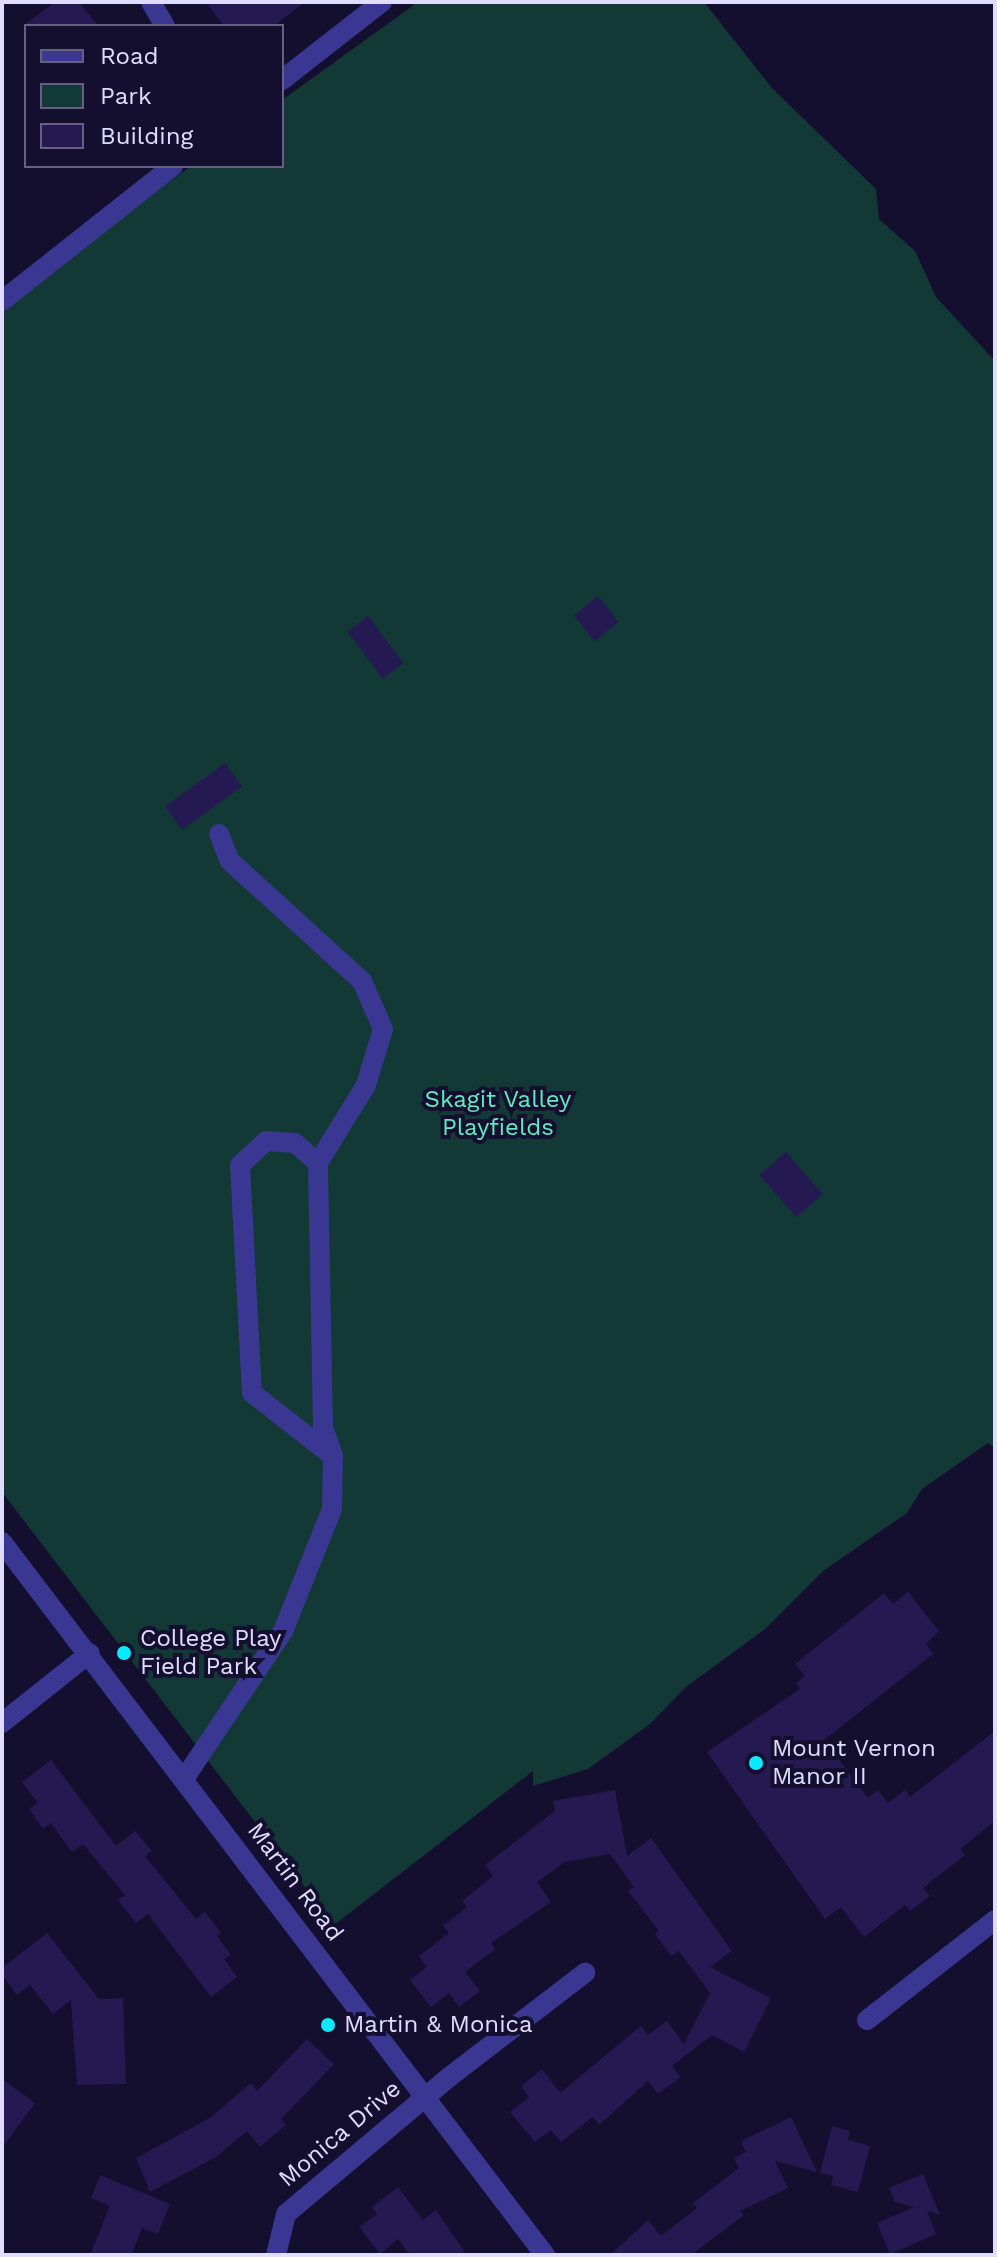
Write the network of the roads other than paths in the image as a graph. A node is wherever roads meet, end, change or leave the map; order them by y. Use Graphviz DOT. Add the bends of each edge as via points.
graph roads {
  1 [pos="151,2"];
  2 [pos="382,2"];
  3 [pos="164,24"];
  4 [pos="284,78"];
  5 [pos="170,168"];
  6 [pos="2,301"];
  7 [pos="219,834"];
  8 [pos="318,1163"];
  9 [pos="333,1456"];
  10 [pos="2,1542"];
  11 [pos="90,1653"];
  12 [pos="2,1723"];
  13 [pos="184,1779"];
  14 [pos="995,1920"];
  15 [pos="585,1973"];
  16 [pos="867,2020"];
  17 [pos="424,2097"];
  18 [pos="276,2255"];
  19 [pos="545,2255"];
  1 -- 3 [label="street"];
  2 -- 4 [label="street"];
  5 -- 6 [label="street"];
  7 -- 8 [label="street" via="230,861 362,981 383,1029 366,1085"];
  8 -- 9 [label="street" via="323,1427"];
  8 -- 9 [label="street" via="295,1143 266,1141 240,1165 252,1393"];
  9 -- 13 [label="street" via="332,1509 283,1631"];
  10 -- 11 [label="street, Martin Road"];
  11 -- 12 [label="street"];
  11 -- 13 [label="street, Martin Road"];
  13 -- 17 [label="street, Martin Road"];
  14 -- 16 [label="street"];
  15 -- 17 [label="street, Monica Drive"];
  17 -- 18 [label="street, Monica Drive" via="286,2214"];
  17 -- 19 [label="street, Martin Road"];
}
